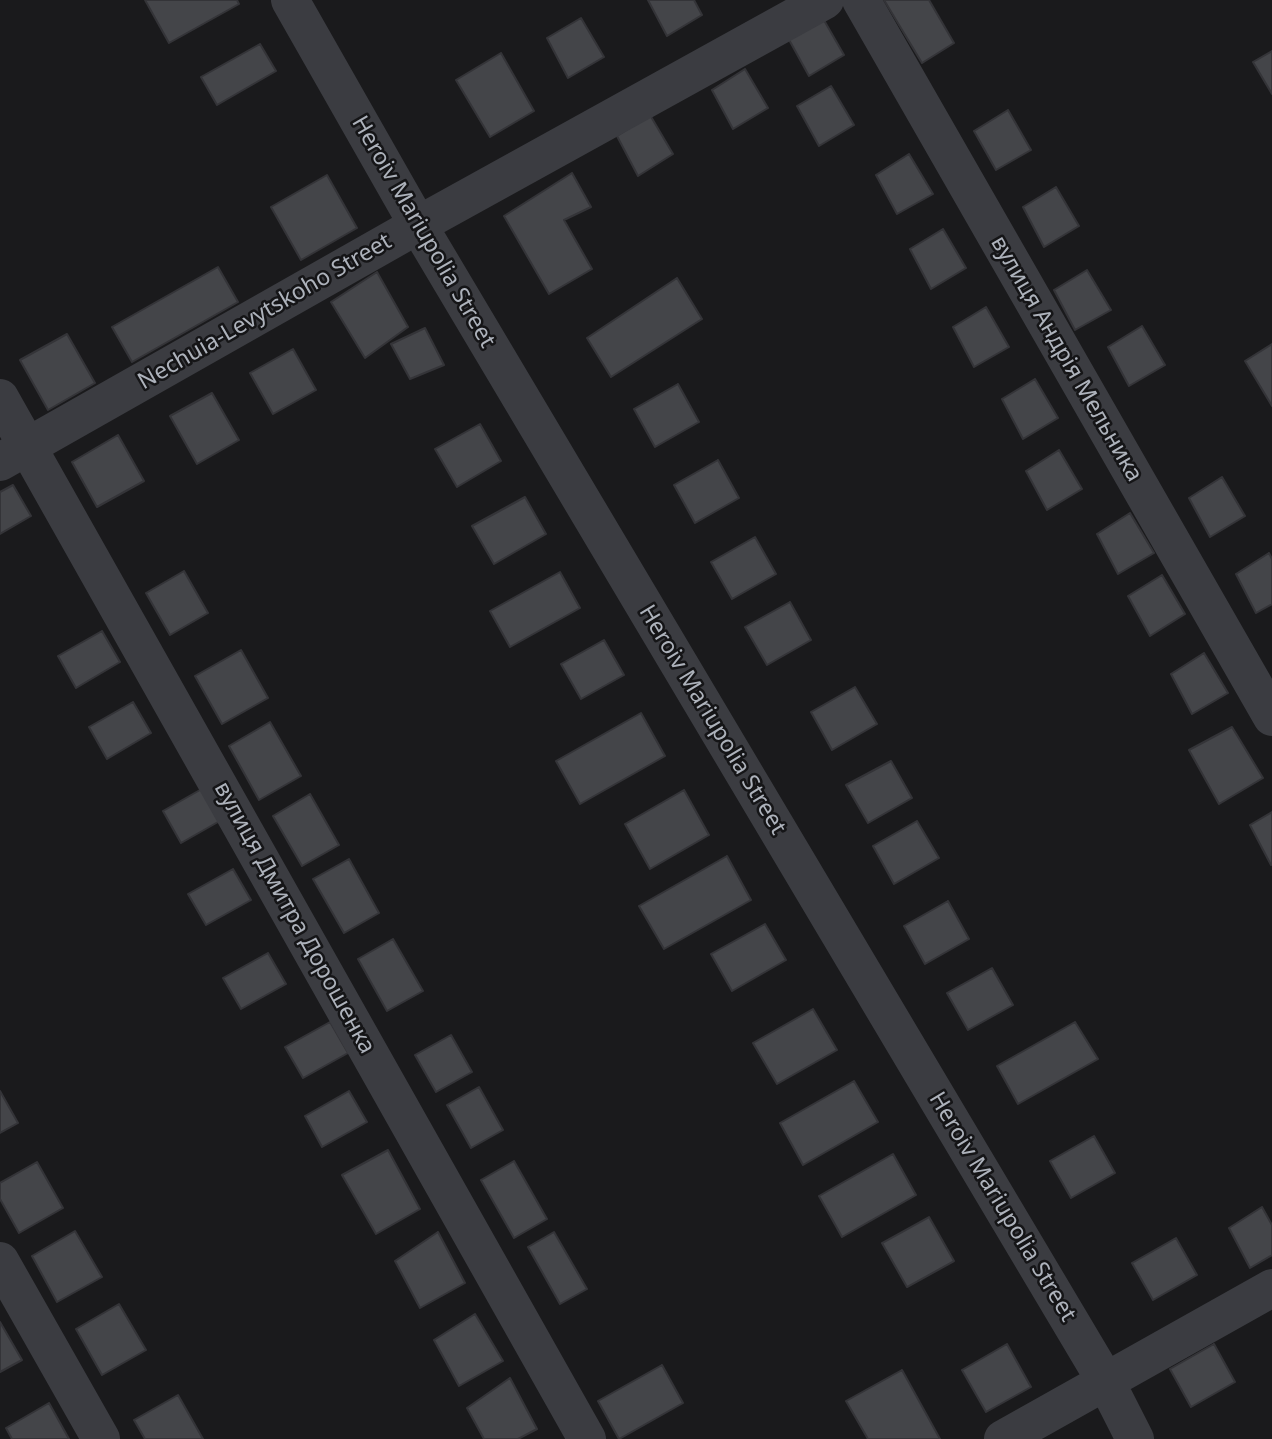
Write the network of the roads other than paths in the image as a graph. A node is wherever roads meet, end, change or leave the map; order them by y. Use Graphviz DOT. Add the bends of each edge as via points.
graph roads {
  1 [pos="290,0"];
  2 [pos="825,0"];
  3 [pos="861,0"];
  4 [pos="418,225"];
  5 [pos="0,398"];
  6 [pos="14,454"];
  7 [pos="1272,718"];
  8 [pos="0,1261"];
  9 [pos="1272,1288"];
  10 [pos="1105,1380"];
  11 [pos="101,1439"];
  12 [pos="587,1439"];
  13 [pos="1003,1439"];
  14 [pos="1135,1439"];
  1 -- 4 [label="street, Heroiv Mariupolia Street"];
  2 -- 4 [label="street, Nechuia-Levytskoho Street"];
  3 -- 7 [label="street, вулиця Андрія Мельника"];
  4 -- 6 [label="street, Nechuia-Levytskoho Street"];
  4 -- 10 [label="street, Heroiv Mariupolia Street"];
  5 -- 6 [label="street, вулиця Дмитра Дорошенка"];
  6 -- 12 [label="street, вулиця Дмитра Дорошенка"];
  8 -- 11 [label="street"];
  9 -- 10 [label="street"];
  10 -- 13 [label="street"];
  10 -- 14 [label="street, Heroiv Mariupolia Street"];
}
